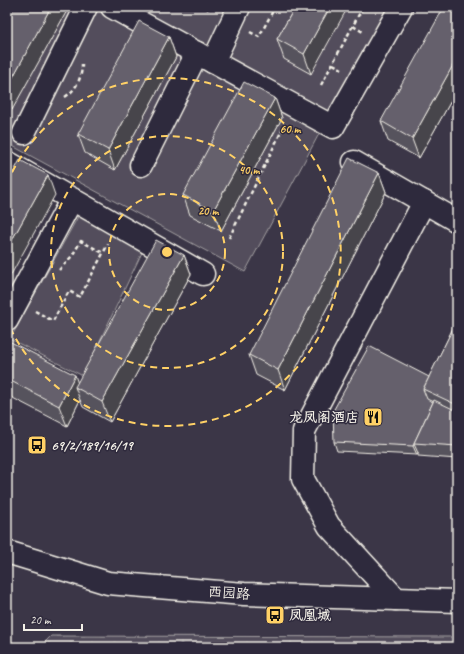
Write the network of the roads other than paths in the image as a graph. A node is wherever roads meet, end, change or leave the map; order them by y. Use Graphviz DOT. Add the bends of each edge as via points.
graph roads {
  1 [pos="86,7"];
  2 [pos="112,7"];
  3 [pos="401,7"];
  4 [pos="235,14"];
  5 [pos="205,57"];
  6 [pos="24,133"];
  7 [pos="350,160"];
  8 [pos="7,162"];
  9 [pos="141,165"];
  10 [pos="72,199"];
  11 [pos="424,202"];
  12 [pos="457,221"];
  13 [pos="203,274"];
  14 [pos="12,311"];
  15 [pos="7,552"];
  16 [pos="396,599"];
  17 [pos="457,602"];
  1 -- 6 [label="street"];
  2 -- 5 [label="street"];
  3 -- 5 [label="street" via="334,127"];
  4 -- 5 [label="street"];
  5 -- 9 [label="street"];
  7 -- 11 [label="street"];
  8 -- 10 [label="street"];
  10 -- 13 [label="street"];
  10 -- 14 [label="street"];
  11 -- 12 [label="street"];
  11 -- 16 [label="street" via="304,431 303,479 325,520"];
  15 -- 16 [label="street, 西园路" via="108,583 244,594"];
  16 -- 17 [label="street, 西园路"];
}
